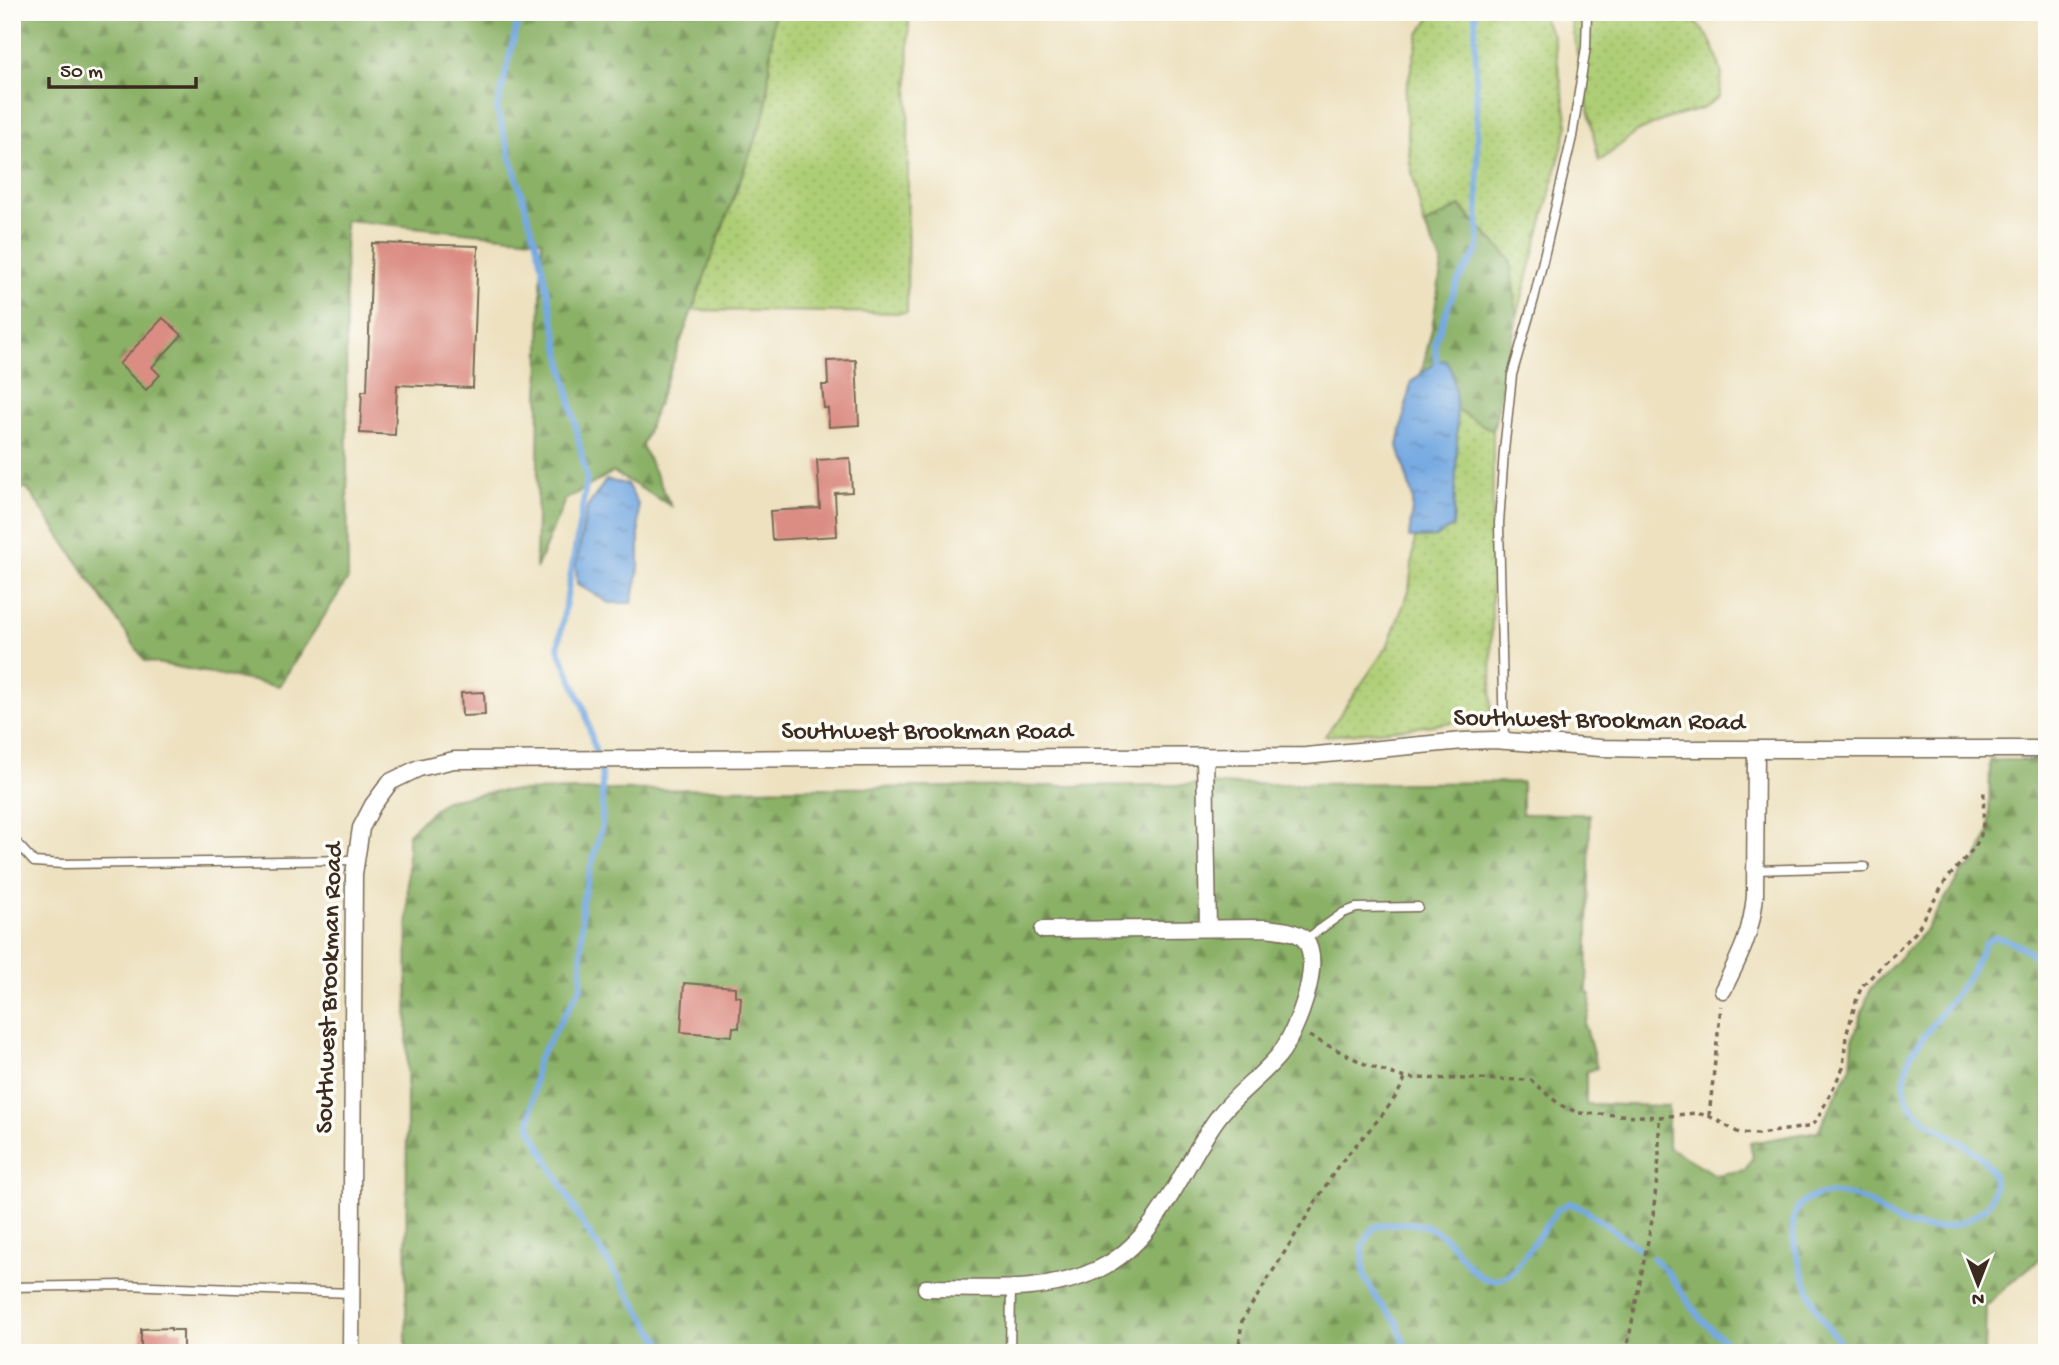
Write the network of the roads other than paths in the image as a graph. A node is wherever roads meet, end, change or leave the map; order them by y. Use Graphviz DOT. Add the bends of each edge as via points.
graph roads {
  1 [pos="1587,12"];
  2 [pos="1504,741"];
  3 [pos="1756,749"];
  4 [pos="2047,749"];
  5 [pos="1205,756"];
  6 [pos="12,838"];
  7 [pos="356,860"];
  8 [pos="1865,867"];
  9 [pos="1755,870"];
  10 [pos="1418,907"];
  11 [pos="1208,928"];
  12 [pos="1043,930"];
  13 [pos="1305,940"];
  14 [pos="1723,990"];
  15 [pos="12,1287"];
  16 [pos="926,1288"];
  17 [pos="1011,1288"];
  18 [pos="351,1293"];
  19 [pos="351,1353"];
  20 [pos="1010,1353"];
  1 -- 2 [label="lane" via="1573,137 1511,387 1499,523"];
  2 -- 3 [label="street, Southwest Brookman Road" via="1601,748"];
  2 -- 5 [label="street, Southwest Brookman Road" via="1306,756"];
  3 -- 4 [label="street, Southwest Brookman Road"];
  3 -- 9 [label="street"];
  5 -- 7 [label="street, Southwest Brookman Road" via="454,760 419,768 390,782 361,828"];
  5 -- 11 [label="street"];
  6 -- 7 [label="lane" via="34,862 63,864"];
  7 -- 18 [label="street, Southwest Brookman Road"];
  8 -- 9 [label="lane"];
  9 -- 14 [label="street" via="1750,930"];
  10 -- 13 [label="lane" via="1356,908"];
  11 -- 12 [label="street"];
  11 -- 13 [label="street" via="1266,928 1289,931"];
  13 -- 17 [label="street" via="1311,973 1295,1029 1262,1074 1221,1114 1151,1224 1101,1268 1069,1281"];
  15 -- 18 [label="lane" via="124,1285"];
  16 -- 17 [label="street"];
  17 -- 20 [label="lane"];
  18 -- 19 [label="street, Southwest Brookman Road"];
}
